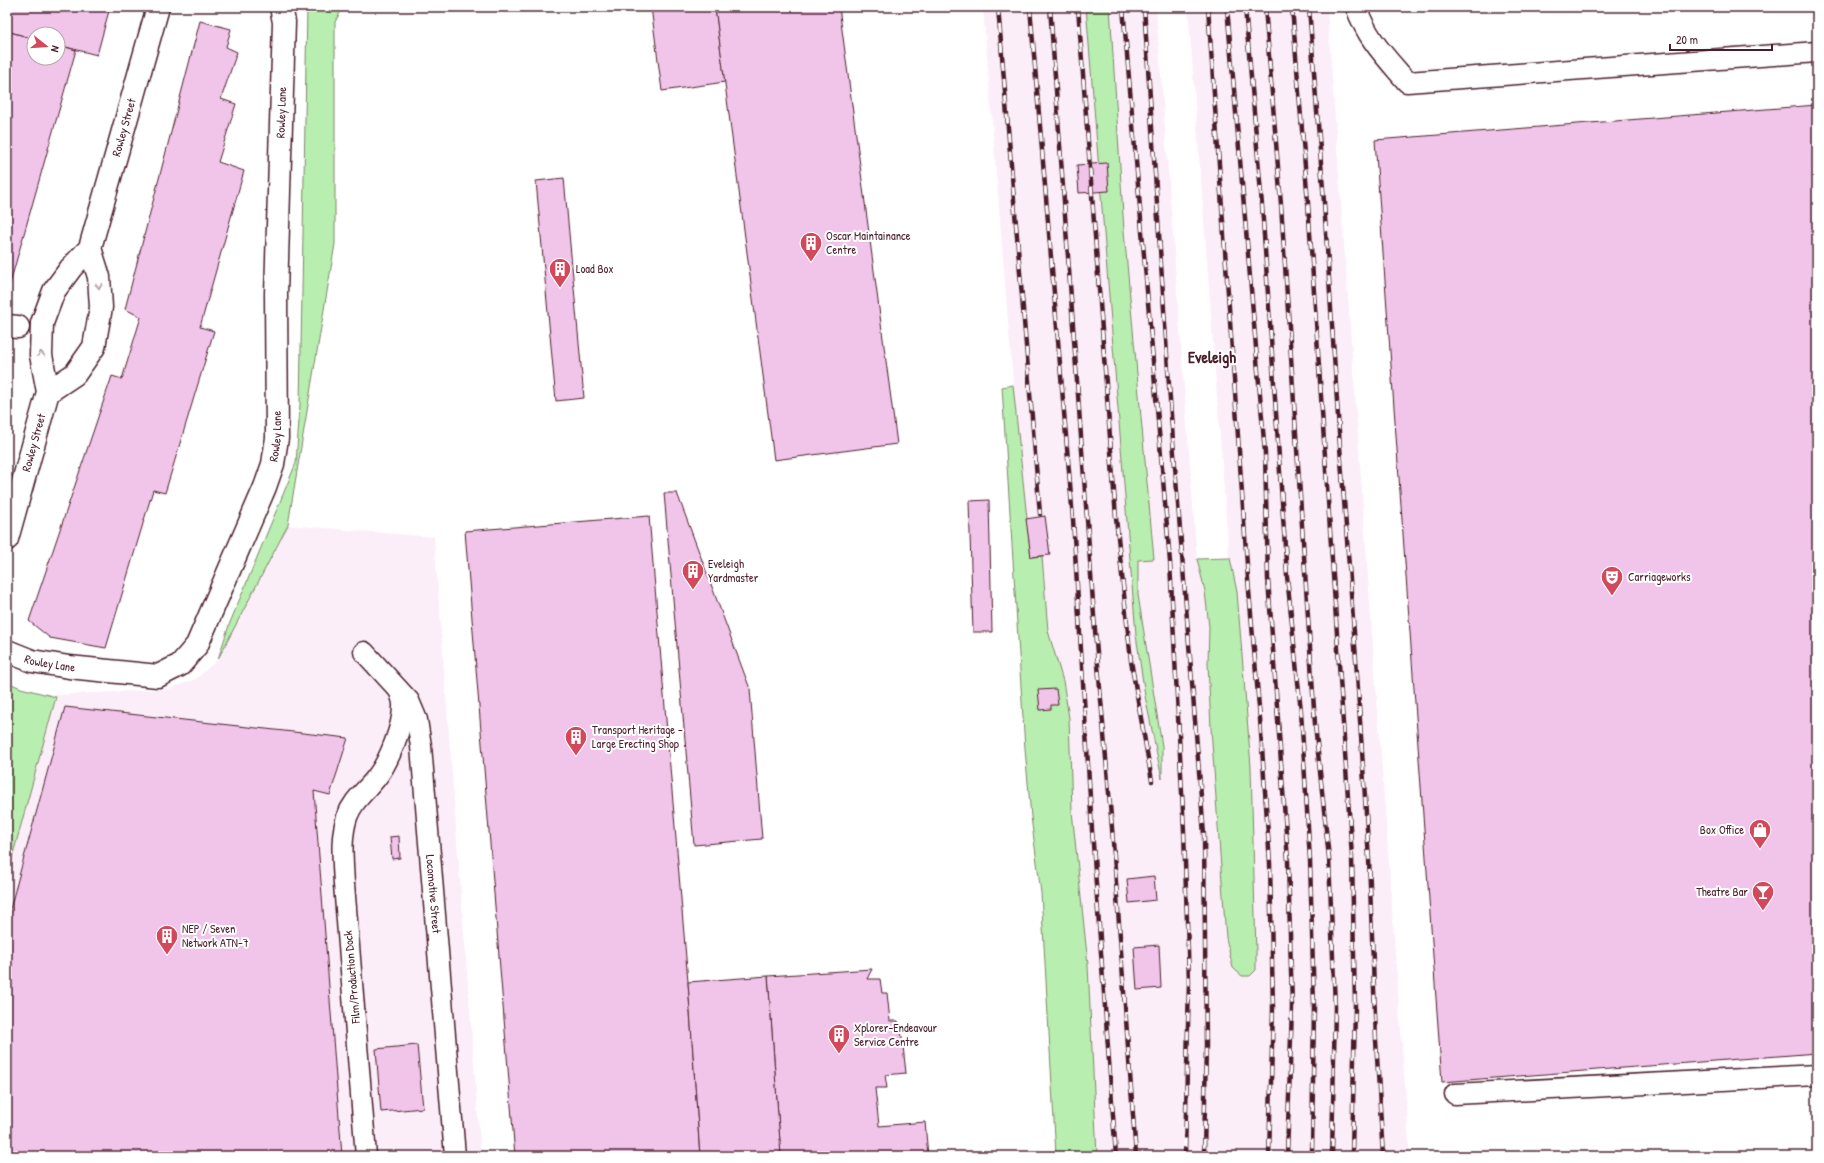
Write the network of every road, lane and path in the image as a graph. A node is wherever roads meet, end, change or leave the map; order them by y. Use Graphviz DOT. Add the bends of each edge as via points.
graph roads {
  1 [pos="158,7"];
  2 [pos="281,7"];
  3 [pos="1356,7"];
  4 [pos="1817,52"];
  5 [pos="90,248"];
  6 [pos="48,392"];
  7 [pos="7,539"];
  8 [pos="7,651"];
  9 [pos="364,652"];
  10 [pos="400,691"];
  11 [pos="1817,1075"];
  12 [pos="1455,1094"];
  13 [pos="366,1156"];
  14 [pos="454,1156"];
  1 -- 5 [label="street, Rowley Street"];
  2 -- 8 [label="street, Rowley Lane" via="284,22 276,294 277,438 273,464 265,487 197,645 180,665 158,676 32,661"];
  3 -- 4 [label="lane" via="1363,26 1374,43 1407,82"];
  6 -- 5 [label="street, Rowley Street, one-way" via="41,355 42,323 54,291"];
  5 -- 6 [label="street, one-way" via="99,277 101,307 94,348 75,374"];
  6 -- 7 [label="street, Rowley Street"];
  9 -- 10 [label="lane, Locomotive Street"];
  10 -- 13 [label="lane, Film/Production Dock" via="403,704 395,740 377,778 355,801 347,816 342,840"];
  10 -- 14 [label="lane, Locomotive Street" via="409,701 417,720 421,746"];
  11 -- 12 [label="lane"];
}
